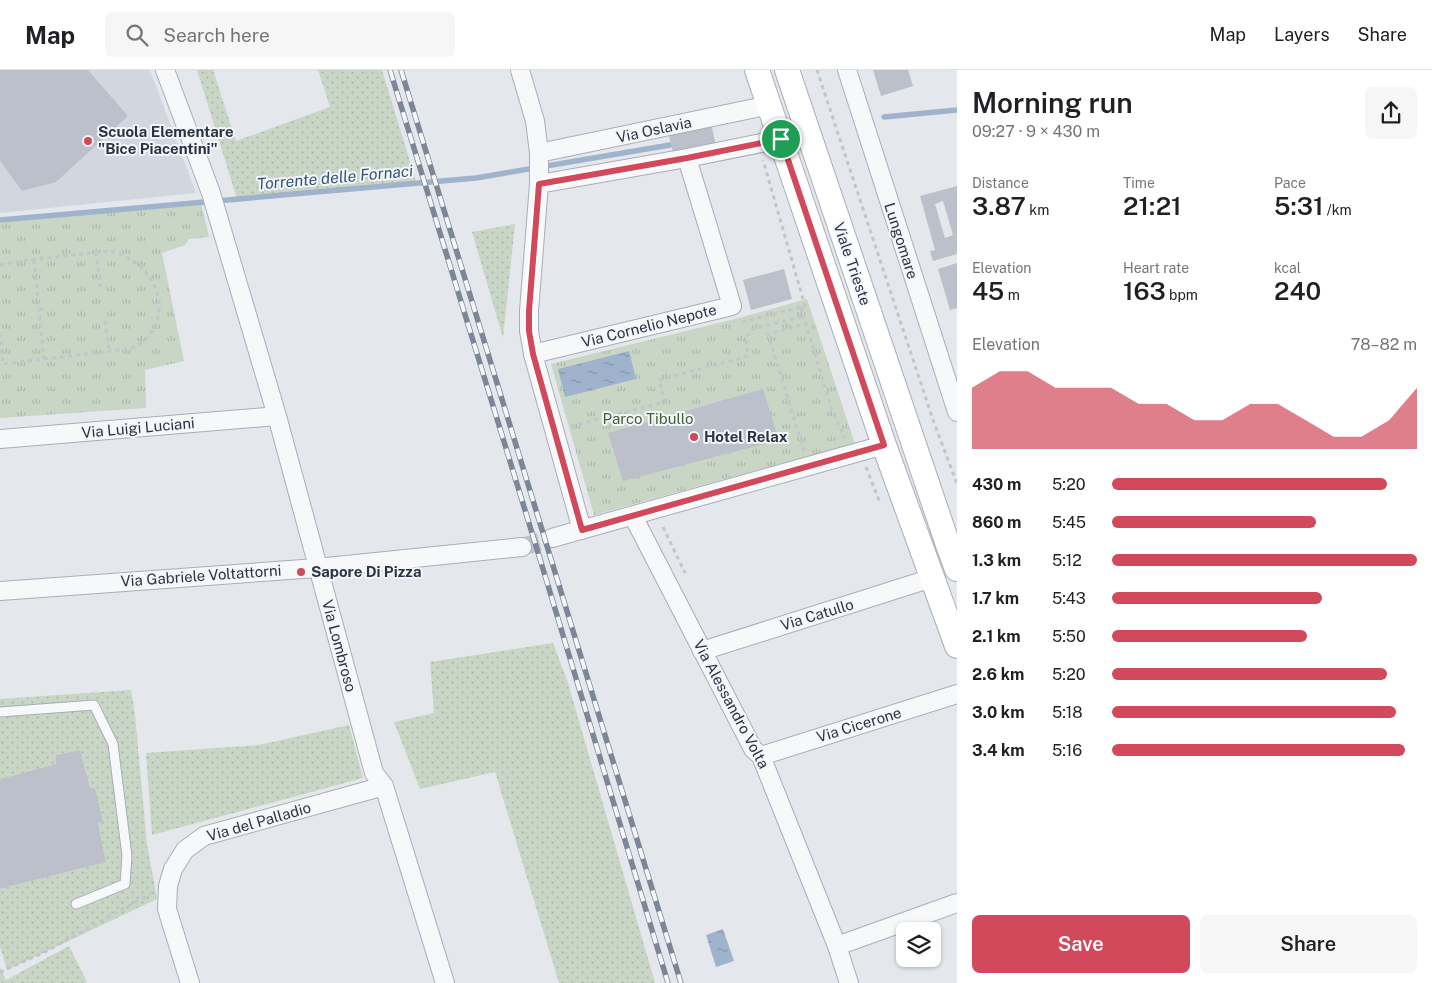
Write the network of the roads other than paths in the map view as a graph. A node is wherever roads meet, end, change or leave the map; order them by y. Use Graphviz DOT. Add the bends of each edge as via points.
graph roads {
  1 [pos="165,70"];
  2 [pos="520,70"];
  3 [pos="757,70"];
  4 [pos="786,70"];
  5 [pos="847,70"];
  6 [pos="770,106"];
  7 [pos="781,139"];
  8 [pos="539,153"];
  9 [pos="687,158"];
  10 [pos="539,184"];
  11 [pos="533,354"];
  12 [pos="957,412"];
  13 [pos="277,416"];
  14 [pos="0,439"];
  15 [pos="884,445"];
  16 [pos="632,516"];
  17 [pos="582,530"];
  18 [pos="552,538"];
  19 [pos="522,547"];
  20 [pos="317,568"];
  21 [pos="957,569"];
  22 [pos="932,578"];
  23 [pos="0,591"];
  24 [pos="957,646"];
  25 [pos="702,651"];
  26 [pos="957,694"];
  27 [pos="0,712"];
  28 [pos="761,756"];
  29 [pos="384,786"];
  30 [pos="957,903"];
  31 [pos="76,904"];
  32 [pos="836,946"];
  33 [pos="190,983"];
  34 [pos="445,983"];
  35 [pos="849,983"];
  1 -- 13 [label="street, Via Lombroso" via="211,193"];
  2 -- 8 [label="street" via="536,126"];
  3 -- 6 [label="street, Viale Trieste"];
  4 -- 21 [label="street, Viale Trieste"];
  5 -- 12 [label="street, Lungomare"];
  6 -- 7 [label="street, Viale Trieste"];
  6 -- 8 [label="street, Via Oslavia"];
  7 -- 9 [label="street"];
  7 -- 15 [label="street, Viale Trieste"];
  8 -- 10 [label="street"];
  9 -- 10 [label="street"];
  9 -- 11 [label="street, Via Cornelio Nepote" via="732,306"];
  10 -- 11 [label="street" via="529,311"];
  11 -- 17 [label="street"];
  13 -- 14 [label="street, Via Luigi Luciani"];
  13 -- 20 [label="street, Via Lombroso"];
  15 -- 16 [label="street"];
  15 -- 22 [label="street, Viale Trieste"];
  16 -- 17 [label="street"];
  16 -- 25 [label="street, Via Alessandro Volta"];
  17 -- 18 [label="street"];
  19 -- 20 [label="street, Via Gabriele Voltattorni"];
  20 -- 23 [label="street, Via Gabriele Voltattorni"];
  20 -- 29 [label="street, Via Lombroso" via="374,773"];
  22 -- 24 [label="street, Viale Trieste"];
  22 -- 25 [label="street, Via Catullo"];
  25 -- 28 [label="street, Via Alessandro Volta" via="753,749"];
  26 -- 28 [label="street, Via Cicerone"];
  27 -- 31 [label="lane" via="94,704 113,744 127,856 125,884"];
  28 -- 32 [label="street, Via Alessandro Volta"];
  29 -- 33 [label="street, Via del Palladio" via="204,836 185,850 173,869 167,910"];
  29 -- 34 [label="street, Via Lombroso"];
  30 -- 32 [label="street"];
  32 -- 35 [label="street, Via Alessandro Volta"];
}
